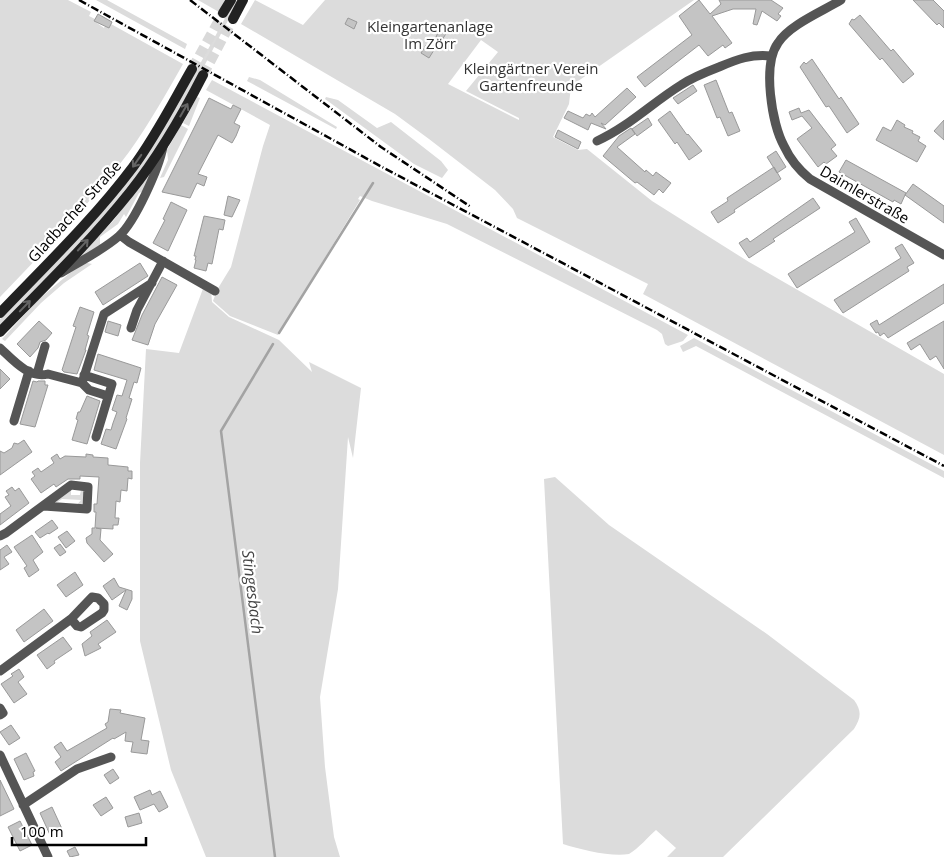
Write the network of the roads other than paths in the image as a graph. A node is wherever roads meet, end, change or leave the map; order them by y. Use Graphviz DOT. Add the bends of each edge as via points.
graph roads {
  1 [pos="230,0"];
  2 [pos="243,0"];
  3 [pos="841,0"];
  4 [pos="223,14"];
  5 [pos="233,19"];
  6 [pos="772,56"];
  7 [pos="192,69"];
  8 [pos="203,76"];
  9 [pos="597,141"];
  10 [pos="164,145"];
  11 [pos="120,235"];
  12 [pos="944,254"];
  13 [pos="163,261"];
  14 [pos="50,280"];
  15 [pos="152,283"];
  16 [pos="215,291"];
  17 [pos="0,314"];
  18 [pos="131,328"];
  19 [pos="0,332"];
  20 [pos="45,346"];
  21 [pos="0,348"];
  22 [pos="33,372"];
  23 [pos="83,379"];
  24 [pos="14,421"];
  25 [pos="96,437"];
  26 [pos="44,506"];
  27 [pos="0,536"];
  28 [pos="71,619"];
  29 [pos="0,670"];
  30 [pos="0,708"];
  31 [pos="0,715"];
  32 [pos="0,755"];
  33 [pos="111,757"];
  34 [pos="23,805"];
  35 [pos="48,857"];
  1 -- 4 [label="main road"];
  2 -- 5 [label="main road"];
  3 -- 6 [label="street" via="786,34"];
  6 -- 9 [label="street" via="743,57 693,78 613,134"];
  6 -- 12 [label="street, Daimlerstraße" via="770,72 775,122 784,147 802,172 819,185"];
  7 -- 17 [label="main road, Gladbacher Straße, one-way" via="149,143 119,184"];
  10 -- 8 [label="main road, Gladbacher Straße, one-way"];
  10 -- 11 [label="street, Gladbacher Straße" via="157,171 129,225"];
  14 -- 10 [label="main road, Gladbacher Straße, one-way" via="110,216"];
  11 -- 13 [label="street"];
  11 -- 14 [label="street, Gladbacher Straße"];
  13 -- 15 [label="street"];
  13 -- 16 [label="street"];
  19 -- 14 [label="main road, Gladbacher Straße, one-way"];
  15 -- 18 [label="street"];
  15 -- 23 [label="street" via="104,314"];
  20 -- 22 [label="street"];
  21 -- 22 [label="street" via="23,369"];
  22 -- 23 [label="street"];
  22 -- 24 [label="street"];
  23 -- 25 [label="street" via="112,384"];
  26 -- 26 [label="street" via="71,485 88,487 88,509"];
  26 -- 27 [label="street"];
  28 -- 29 [label="street"];
  30 -- 31 [label="street" via="3,713"];
  32 -- 34 [label="street"];
  33 -- 34 [label="street" via="77,769"];
  34 -- 35 [label="street"];
}
